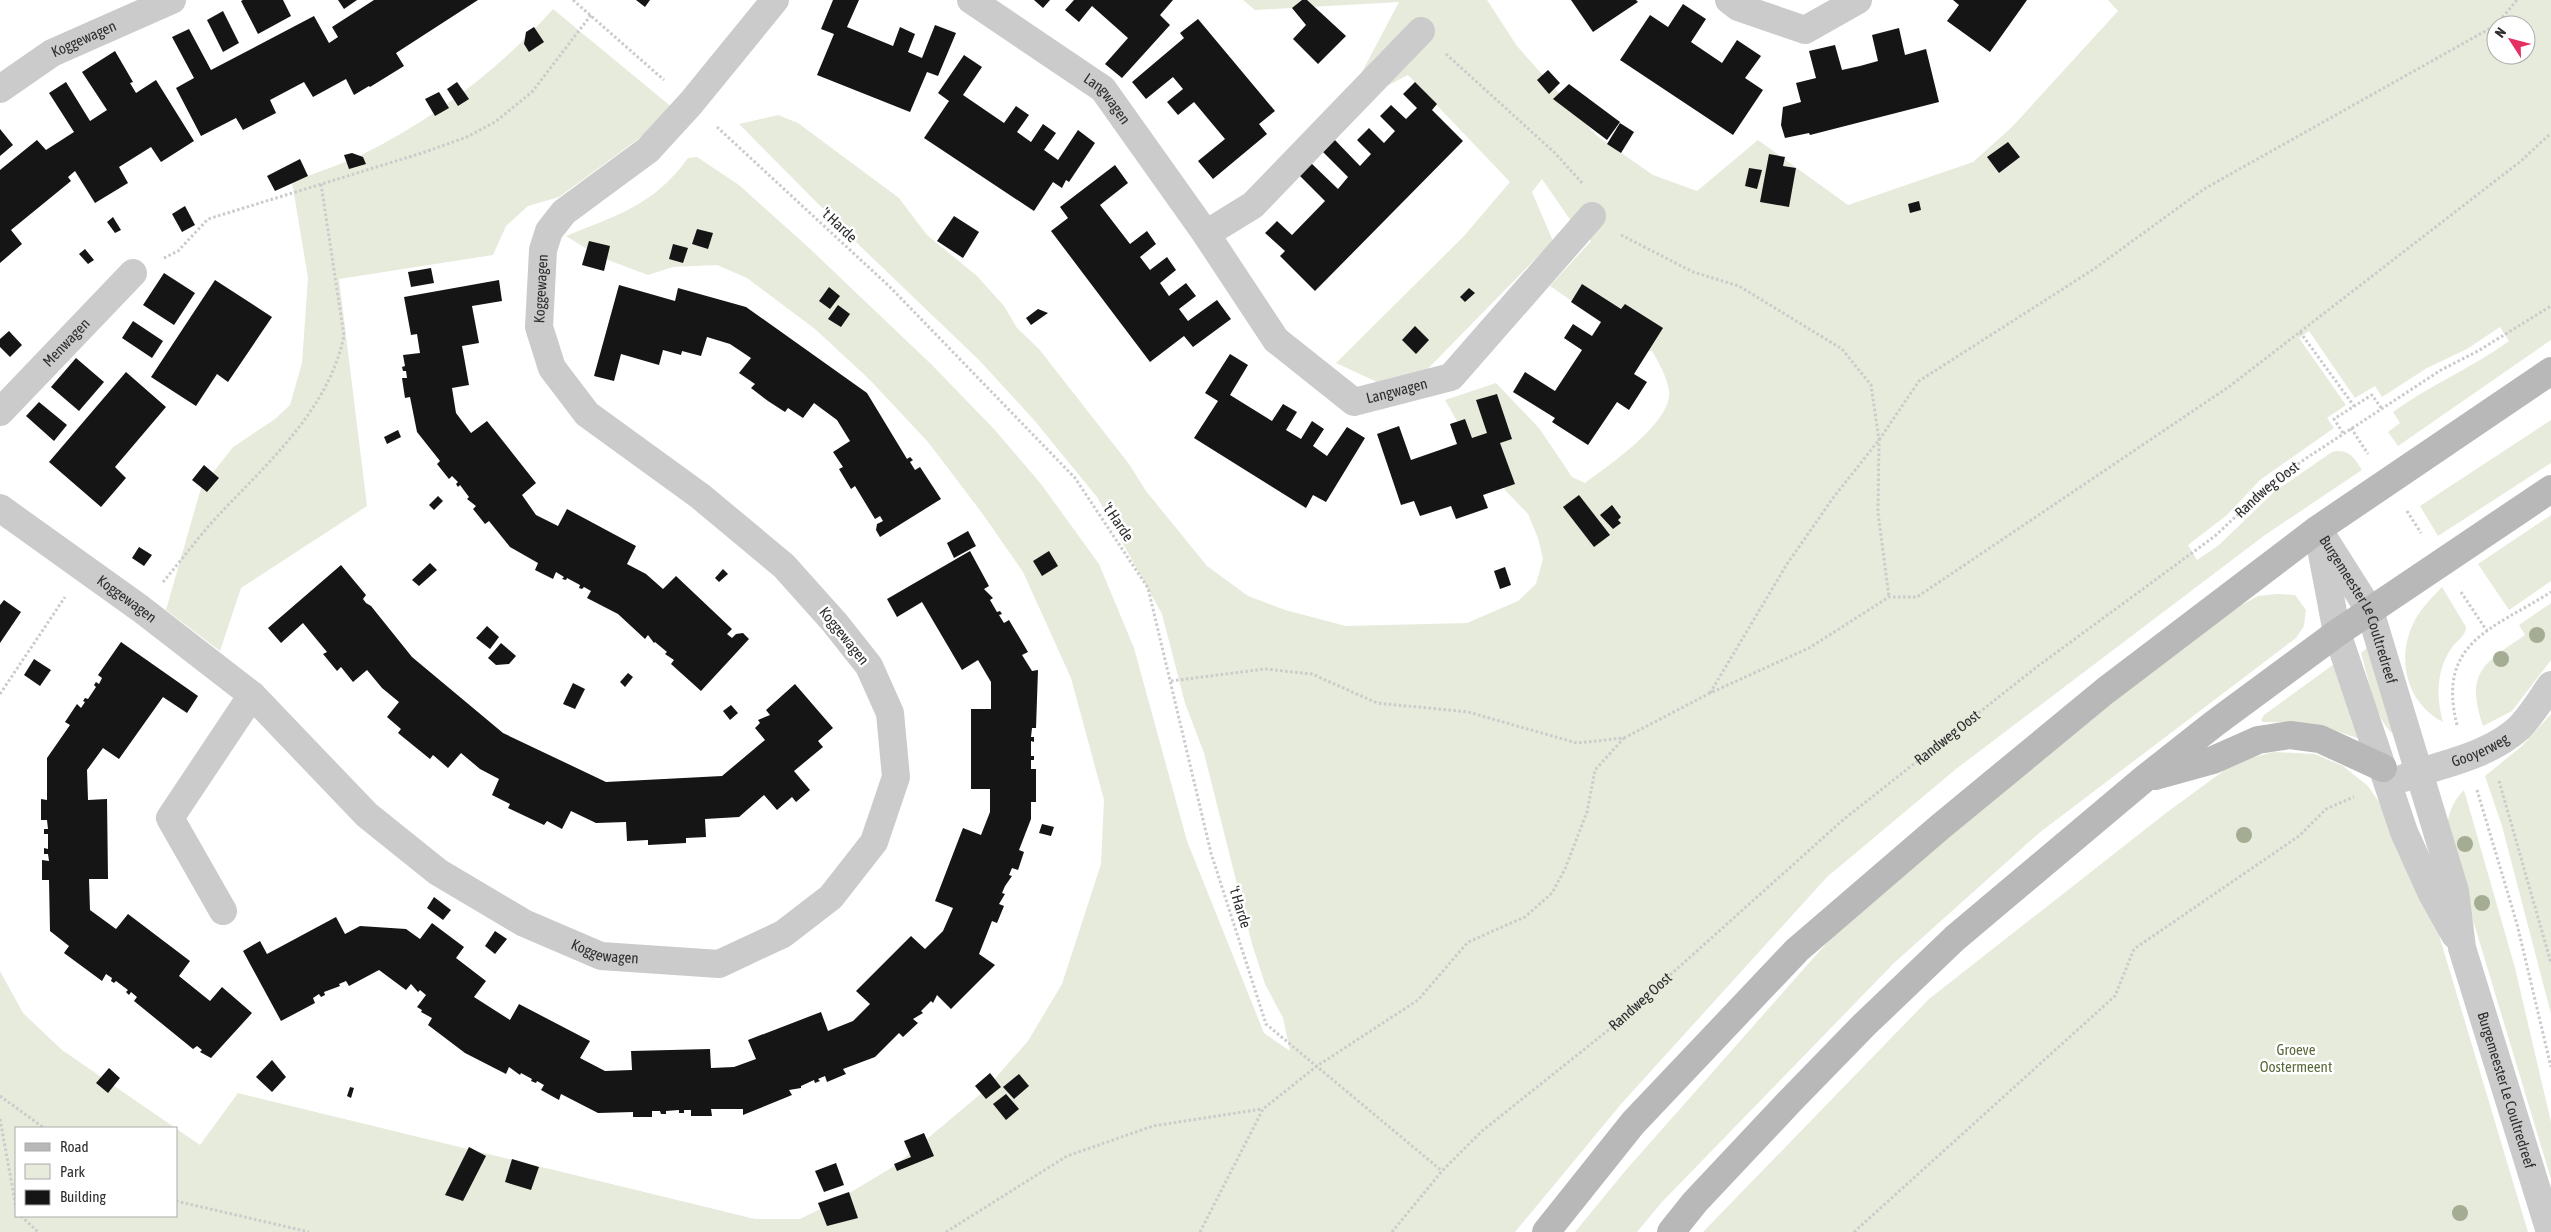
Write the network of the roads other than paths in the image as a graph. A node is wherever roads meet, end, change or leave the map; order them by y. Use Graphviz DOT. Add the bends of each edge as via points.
graph roads {
  1 [pos="172,0"];
  2 [pos="775,0"];
  3 [pos="970,0"];
  4 [pos="1729,0"];
  5 [pos="1858,0"];
  6 [pos="1421,31"];
  7 [pos="0,89"];
  8 [pos="1592,216"];
  9 [pos="1206,234"];
  10 [pos="133,272"];
  11 [pos="2551,371"];
  12 [pos="0,412"];
  13 [pos="2551,489"];
  14 [pos="0,508"];
  15 [pos="2318,529"];
  16 [pos="2370,611"];
  17 [pos="2337,633"];
  18 [pos="2551,685"];
  19 [pos="252,695"];
  20 [pos="2420,772"];
  21 [pos="2386,776"];
  22 [pos="2144,779"];
  23 [pos="223,911"];
  24 [pos="2462,948"];
  25 [pos="1546,1232"];
  26 [pos="1671,1232"];
  27 [pos="2550,1232"];
  1 -- 7 [label="street, Koggewagen" via="52,53"];
  2 -- 19 [label="street, Koggewagen" via="648,150 564,212 549,232 543,250 539,327 552,368 587,414 700,496 784,566 836,623 869,666 890,713 896,777 874,842 832,897 783,934 719,964 601,956 524,923 438,872 367,815"];
  3 -- 9 [label="street, Langwagen" via="1103,89"];
  4 -- 5 [label="street" via="1738,7 1805,30"];
  6 -- 9 [label="street" via="1253,205"];
  8 -- 9 [label="street, Langwagen" via="1451,377 1354,402 1276,340"];
  10 -- 12 [label="street, Menwagen"];
  11 -- 15 [label="main road"];
  13 -- 16 [label="main road"];
  14 -- 19 [label="street, Koggewagen" via="141,609"];
  15 -- 16 [label="street, Burgemeester Le Coultredreef"];
  15 -- 17 [label="street, Burgemeester Le Coultredreef"];
  15 -- 25 [label="main road" via="2105,692 1797,950 1633,1123"];
  16 -- 17 [label="main road"];
  16 -- 20 [label="street, Burgemeester Le Coultredreef"];
  17 -- 21 [label="street, Burgemeester Le Coultredreef"];
  17 -- 22 [label="main road"];
  18 -- 20 [label="street, Gooyerweg" via="2520,727 2478,753"];
  19 -- 23 [label="street" via="170,818"];
  20 -- 21 [label="street, Gooyerweg"];
  20 -- 24 [label="street, Burgemeester Le Coultredreef" via="2455,891"];
  21 -- 22 [label="main road" via="2320,739 2290,735 2258,740 2213,760"];
  21 -- 24 [label="street, Burgemeester Le Coultredreef" via="2404,832 2432,894"];
  22 -- 26 [label="main road" via="1955,938 1871,1018 1695,1202"];
  24 -- 27 [label="street, Burgemeester Le Coultredreef"];
}
